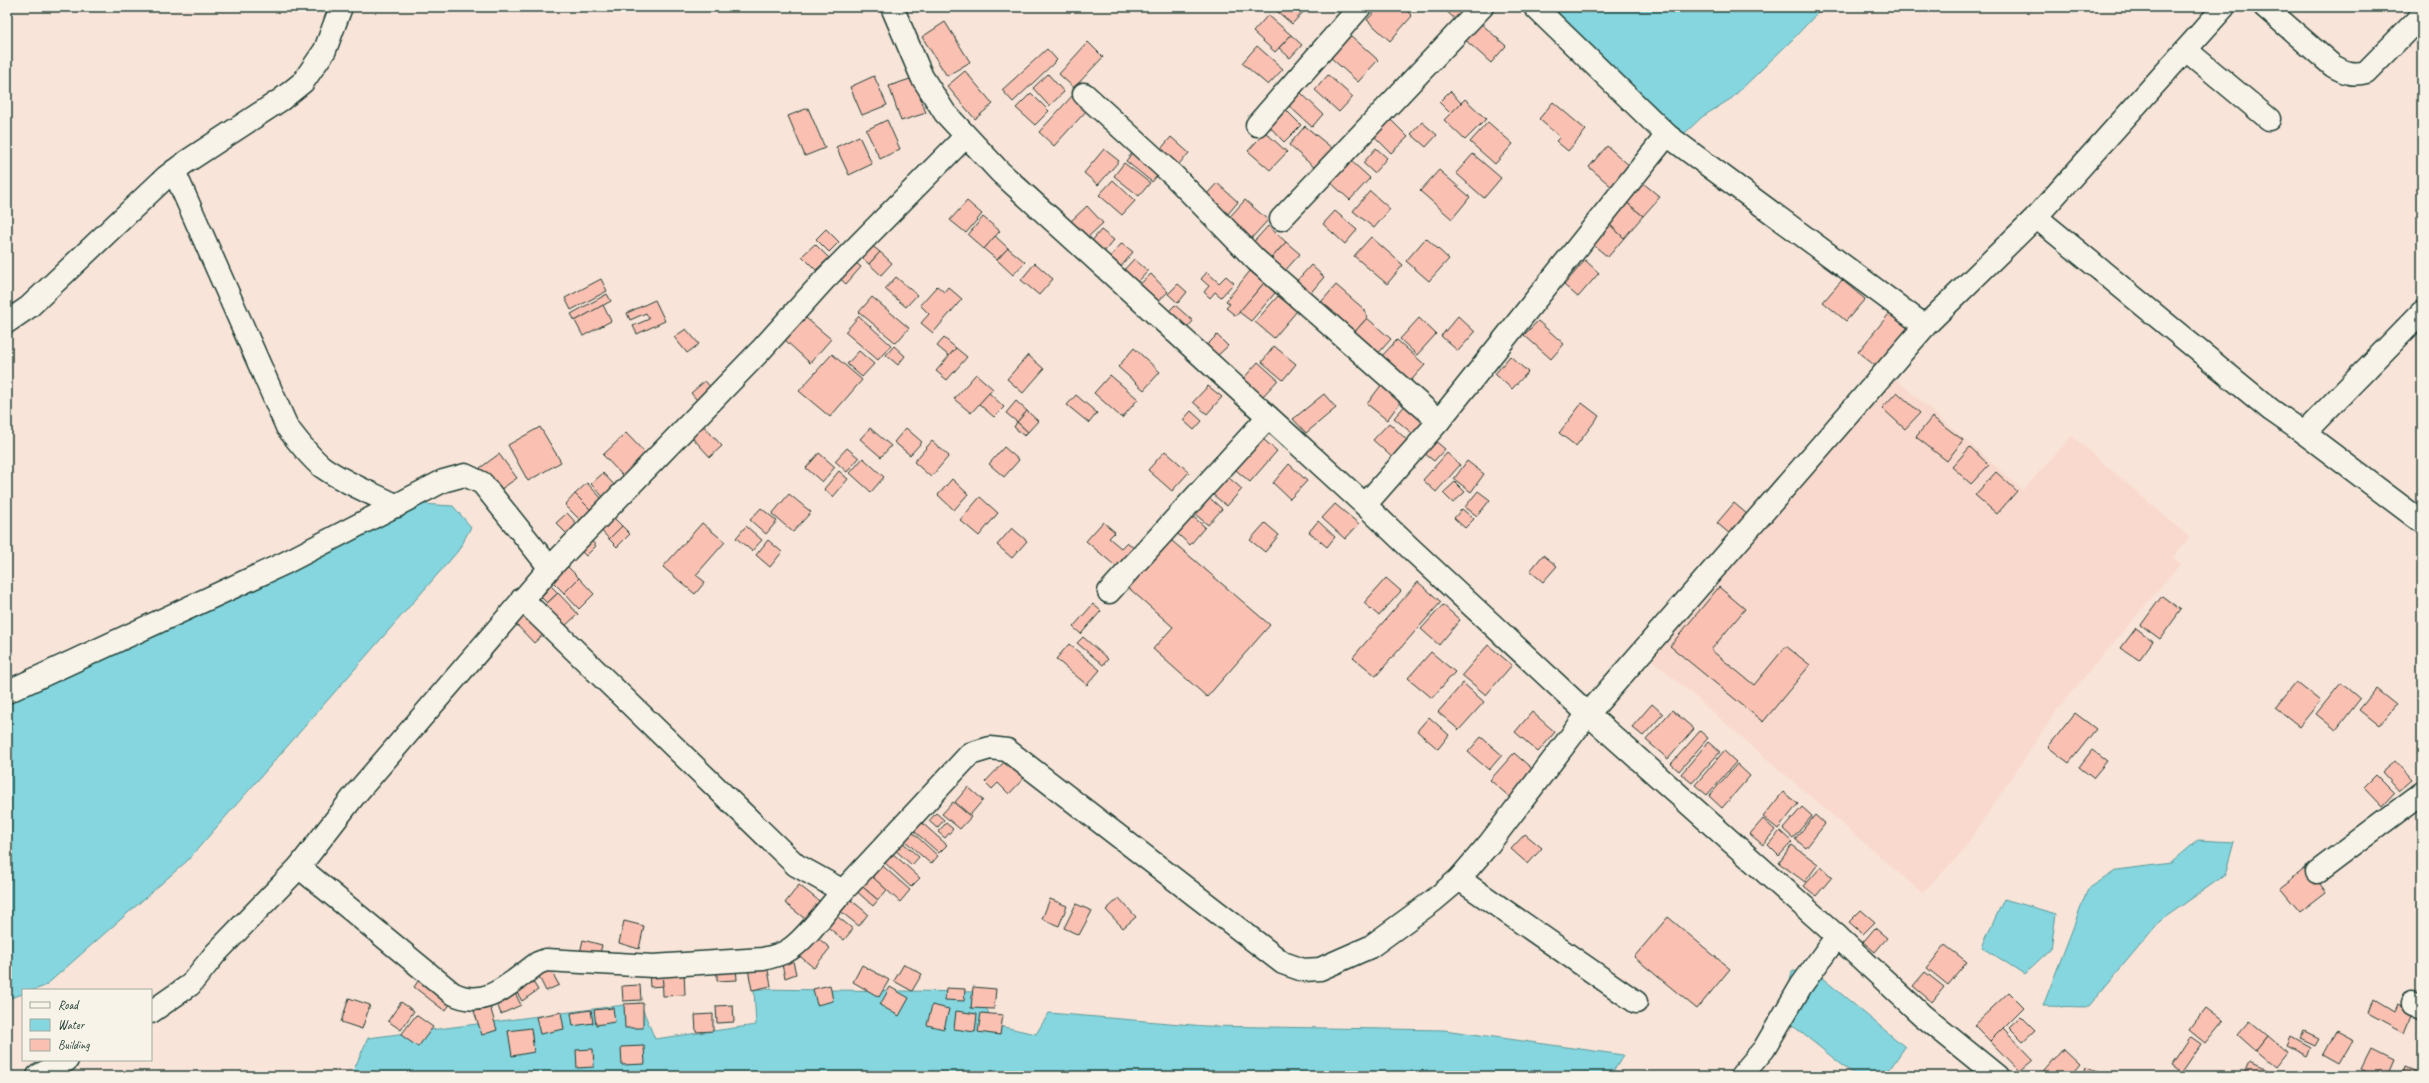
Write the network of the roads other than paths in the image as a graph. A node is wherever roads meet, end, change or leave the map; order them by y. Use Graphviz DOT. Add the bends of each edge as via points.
graph roads {
  1 [pos="892,7"];
  2 [pos="1360,7"];
  3 [pos="1482,7"];
  4 [pos="1536,7"];
  5 [pos="2224,7"];
  6 [pos="2265,7"];
  7 [pos="342,8"];
  8 [pos="2422,16"];
  9 [pos="2186,50"];
  10 [pos="1084,94"];
  11 [pos="2269,119"];
  12 [pos="1257,125"];
  13 [pos="1667,135"];
  14 [pos="965,136"];
  15 [pos="174,170"];
  16 [pos="2036,217"];
  17 [pos="1281,219"];
  18 [pos="2422,312"];
  19 [pos="7,322"];
  20 [pos="1925,326"];
  21 [pos="1268,417"];
  22 [pos="1439,421"];
  23 [pos="2304,432"];
  24 [pos="1366,504"];
  25 [pos="397,506"];
  26 [pos="2422,522"];
  27 [pos="550,568"];
  28 [pos="1109,592"];
  29 [pos="522,599"];
  30 [pos="7,692"];
  31 [pos="1588,714"];
  32 [pos="2422,793"];
  33 [pos="299,867"];
  34 [pos="2318,872"];
  35 [pos="1458,879"];
  36 [pos="843,891"];
  37 [pos="1837,936"];
  38 [pos="1636,1002"];
  39 [pos="152,1011"];
  40 [pos="64,1061"];
  41 [pos="38,1076"];
  42 [pos="1741,1076"];
  43 [pos="1997,1076"];
  1 -- 14 [label="street" via="922,77 945,113"];
  2 -- 12 [label="street"];
  3 -- 17 [label="street"];
  4 -- 13 [label="street"];
  5 -- 9 [label="street"];
  6 -- 8 [label="street" via="2333,66 2344,72 2358,74 2366,72"];
  7 -- 15 [label="street" via="325,50 303,82 282,99"];
  9 -- 11 [label="street"];
  9 -- 16 [label="street"];
  10 -- 22 [label="street" via="1174,176 1256,260"];
  13 -- 20 [label="street"];
  13 -- 22 [label="street"];
  14 -- 21 [label="street" via="1006,178"];
  14 -- 27 [label="street" via="825,278 761,350"];
  15 -- 19 [label="street" via="29,307"];
  15 -- 25 [label="street" via="287,427 320,465 343,480"];
  16 -- 20 [label="street"];
  16 -- 23 [label="street" via="2271,410"];
  18 -- 23 [label="street"];
  20 -- 31 [label="street"];
  21 -- 24 [label="street"];
  21 -- 28 [label="street"];
  22 -- 24 [label="street"];
  23 -- 26 [label="street"];
  24 -- 31 [label="street" via="1408,548"];
  25 -- 27 [label="street" via="443,481 465,475 482,483"];
  25 -- 30 [label="street" via="285,563"];
  27 -- 29 [label="street"];
  29 -- 33 [label="street" via="358,790"];
  29 -- 36 [label="street" via="796,865"];
  31 -- 35 [label="street" via="1489,844"];
  31 -- 37 [label="street"];
  32 -- 34 [label="street"];
  33 -- 36 [label="street" via="452,993 473,1000 494,995 546,960 653,966 763,959 775,956 788,951 798,943"];
  33 -- 39 [label="street" via="190,985"];
  35 -- 36 [label="street" via="1433,901 1370,947 1320,969 1303,970 1283,963 1007,750 990,748 970,754"];
  35 -- 38 [label="street"];
  37 -- 42 [label="street" via="1801,986 1764,1049"];
  37 -- 43 [label="street" via="1922,1015"];
  40 -- 41 [label="street"];
}
